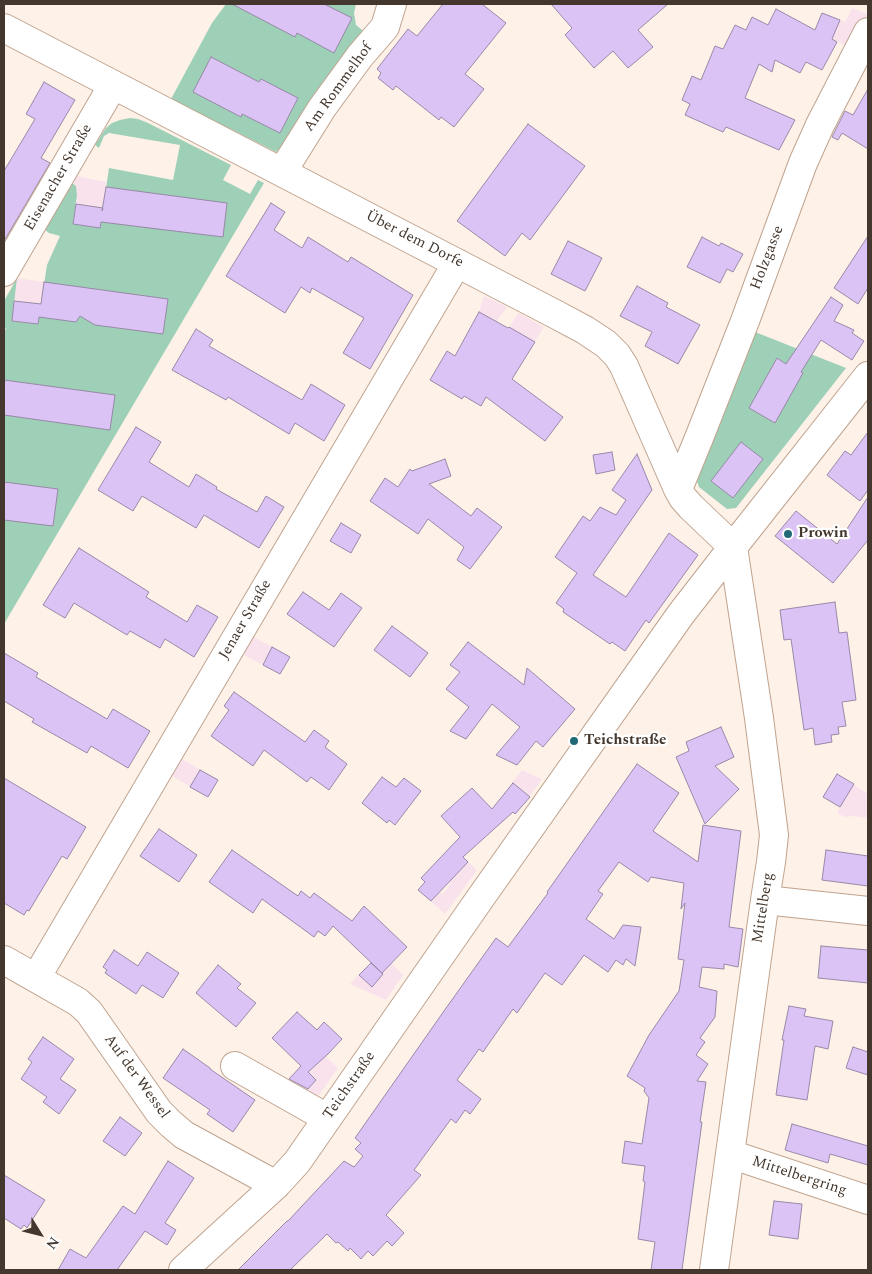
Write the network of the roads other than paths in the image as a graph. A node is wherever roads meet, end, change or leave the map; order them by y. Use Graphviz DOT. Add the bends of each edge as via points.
graph roads {
  1 [pos="392,4"];
  2 [pos="4,28"];
  3 [pos="868,32"];
  4 [pos="114,85"];
  5 [pos="282,172"];
  6 [pos="457,263"];
  7 [pos="4,272"];
  8 [pos="868,376"];
  9 [pos="678,488"];
  10 [pos="733,547"];
  11 [pos="765,900"];
  12 [pos="868,911"];
  13 [pos="4,960"];
  14 [pos="36,978"];
  15 [pos="235,1066"];
  16 [pos="327,1118"];
  17 [pos="730,1154"];
  18 [pos="276,1186"];
  19 [pos="868,1200"];
  20 [pos="183,1270"];
  21 [pos="714,1270"];
  1 -- 5 [label="street, Am Rommelhof" via="385,27 322,108"];
  2 -- 4 [label="street, Über dem Dorfe"];
  3 -- 9 [label="street, Holzgasse" via="803,163 745,321"];
  4 -- 5 [label="street, Über dem Dorfe"];
  4 -- 7 [label="street, Eisenacher Straße"];
  5 -- 6 [label="street, Über dem Dorfe"];
  6 -- 9 [label="street, Über dem Dorfe" via="585,330 617,355"];
  6 -- 14 [label="street, Jenaer Straße"];
  8 -- 10 [label="street, Teichstraße"];
  9 -- 10 [label="street, Über dem Dorfe" via="691,507"];
  10 -- 11 [label="street, Mittelberg" via="774,835"];
  10 -- 16 [label="street, Teichstraße" via="681,614"];
  11 -- 12 [label="street"];
  11 -- 17 [label="street, Mittelberg"];
  13 -- 14 [label="street, Auf der Wessel"];
  14 -- 18 [label="street, Auf der Wessel" via="89,1012 159,1112 184,1136"];
  15 -- 16 [label="street"];
  16 -- 18 [label="street, Teichstraße"];
  17 -- 19 [label="street, Mittelbergring"];
  17 -- 21 [label="street, Mittelberg"];
  18 -- 20 [label="street, Teichstraße"];
}
